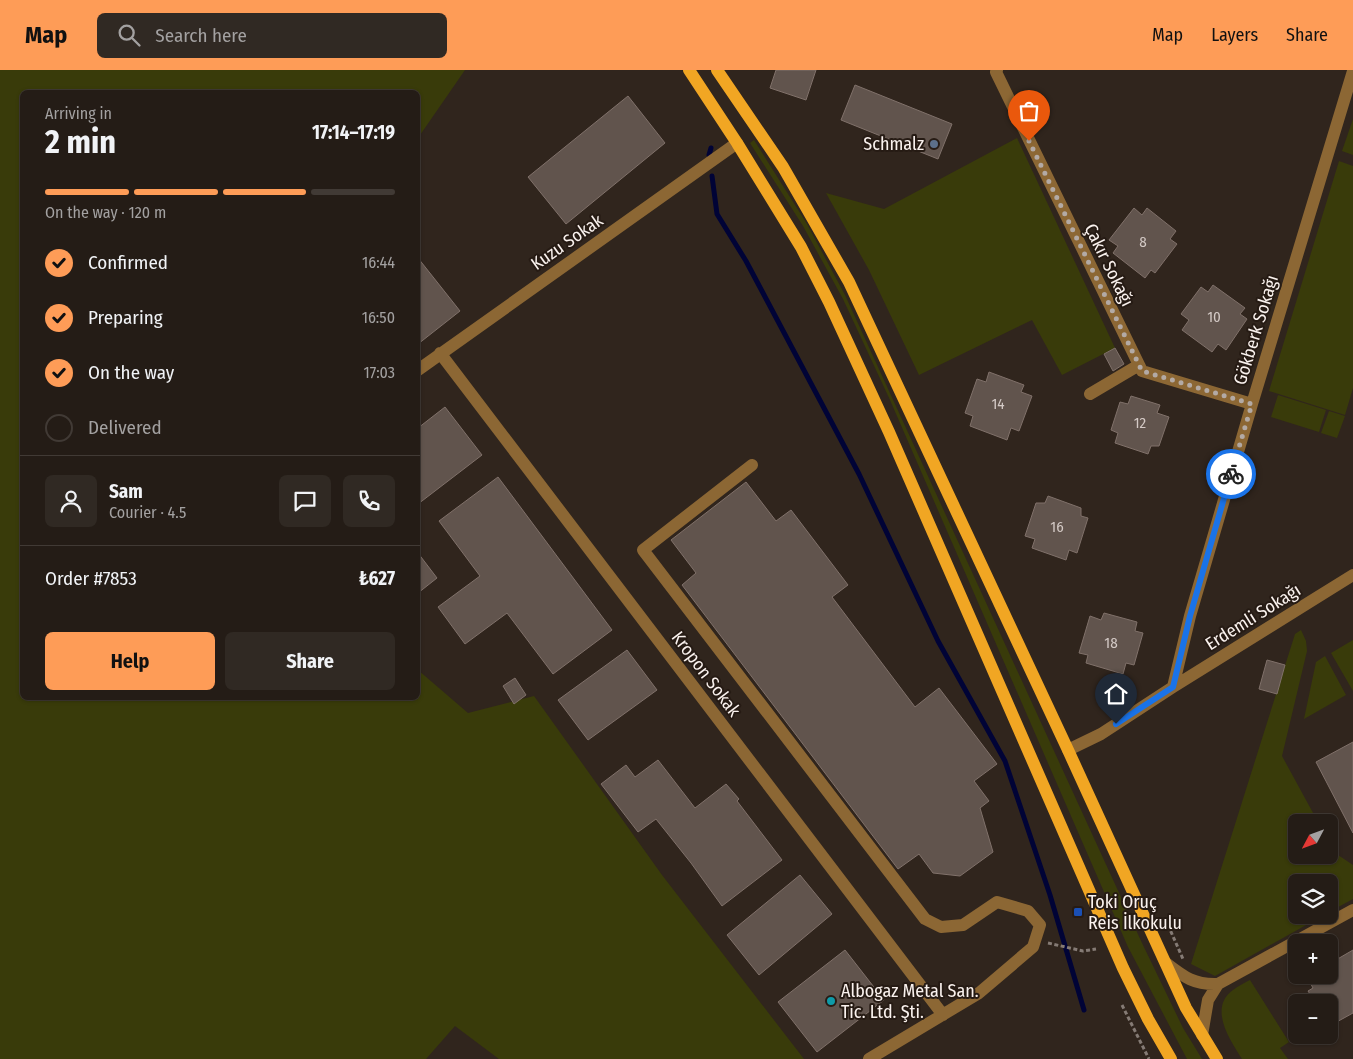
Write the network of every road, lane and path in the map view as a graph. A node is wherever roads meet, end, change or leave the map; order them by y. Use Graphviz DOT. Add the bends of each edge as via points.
graph roads {
  1 [pos="689,70"];
  2 [pos="717,70"];
  3 [pos="996,70"];
  4 [pos="1353,71"];
  5 [pos="737,143"];
  6 [pos="440,353"];
  7 [pos="1139,365"];
  8 [pos="420,368"];
  9 [pos="1090,394"];
  10 [pos="1252,404"];
  11 [pos="752,465"];
  12 [pos="1353,575"];
  13 [pos="1173,687"];
  14 [pos="1068,750"];
  15 [pos="1353,910"];
  16 [pos="1033,946"];
  17 [pos="1096,949"];
  18 [pos="1166,963"];
  19 [pos="1218,984"];
  20 [pos="1122,1005"];
  21 [pos="943,1015"];
  22 [pos="1202,1035"];
  23 [pos="869,1059"];
  24 [pos="1149,1059"];
  25 [pos="1170,1059"];
  26 [pos="1217,1059"];
  1 -- 5 [label="main road"];
  2 -- 14 [label="main road" via="783,167 850,282"];
  3 -- 7 [label="street, Çakır Sokağı"];
  4 -- 10 [label="street, Gökberk Sokağı"];
  5 -- 6 [label="street, Kuzu Sokak"];
  5 -- 25 [label="main road" via="801,247 855,355 1123,968"];
  6 -- 8 [label="street, Kuzu Sokak"];
  6 -- 21 [label="street, Kropon Sokak"];
  7 -- 9 [label="street"];
  7 -- 10 [label="street" via="1142,371"];
  10 -- 13 [label="street, Gökberk Sokağı" via="1190,616"];
  11 -- 16 [label="street" via="643,550 925,918 941,927 963,925 997,902 1028,911 1040,925"];
  12 -- 13 [label="street, Erdemli Sokağı"];
  13 -- 14 [label="street, Erdemli Sokağı" via="1101,734"];
  14 -- 18 [label="main road"];
  15 -- 19 [label="street"];
  16 -- 17 [label="path" via="1050,943 1082,951"];
  16 -- 21 [label="street" via="979,993"];
  18 -- 19 [label="street" via="1199,984"];
  18 -- 22 [label="main road"];
  19 -- 22 [label="street" via="1208,1000"];
  20 -- 24 [label="path"];
  21 -- 23 [label="street"];
  22 -- 26 [label="main road"];
}
